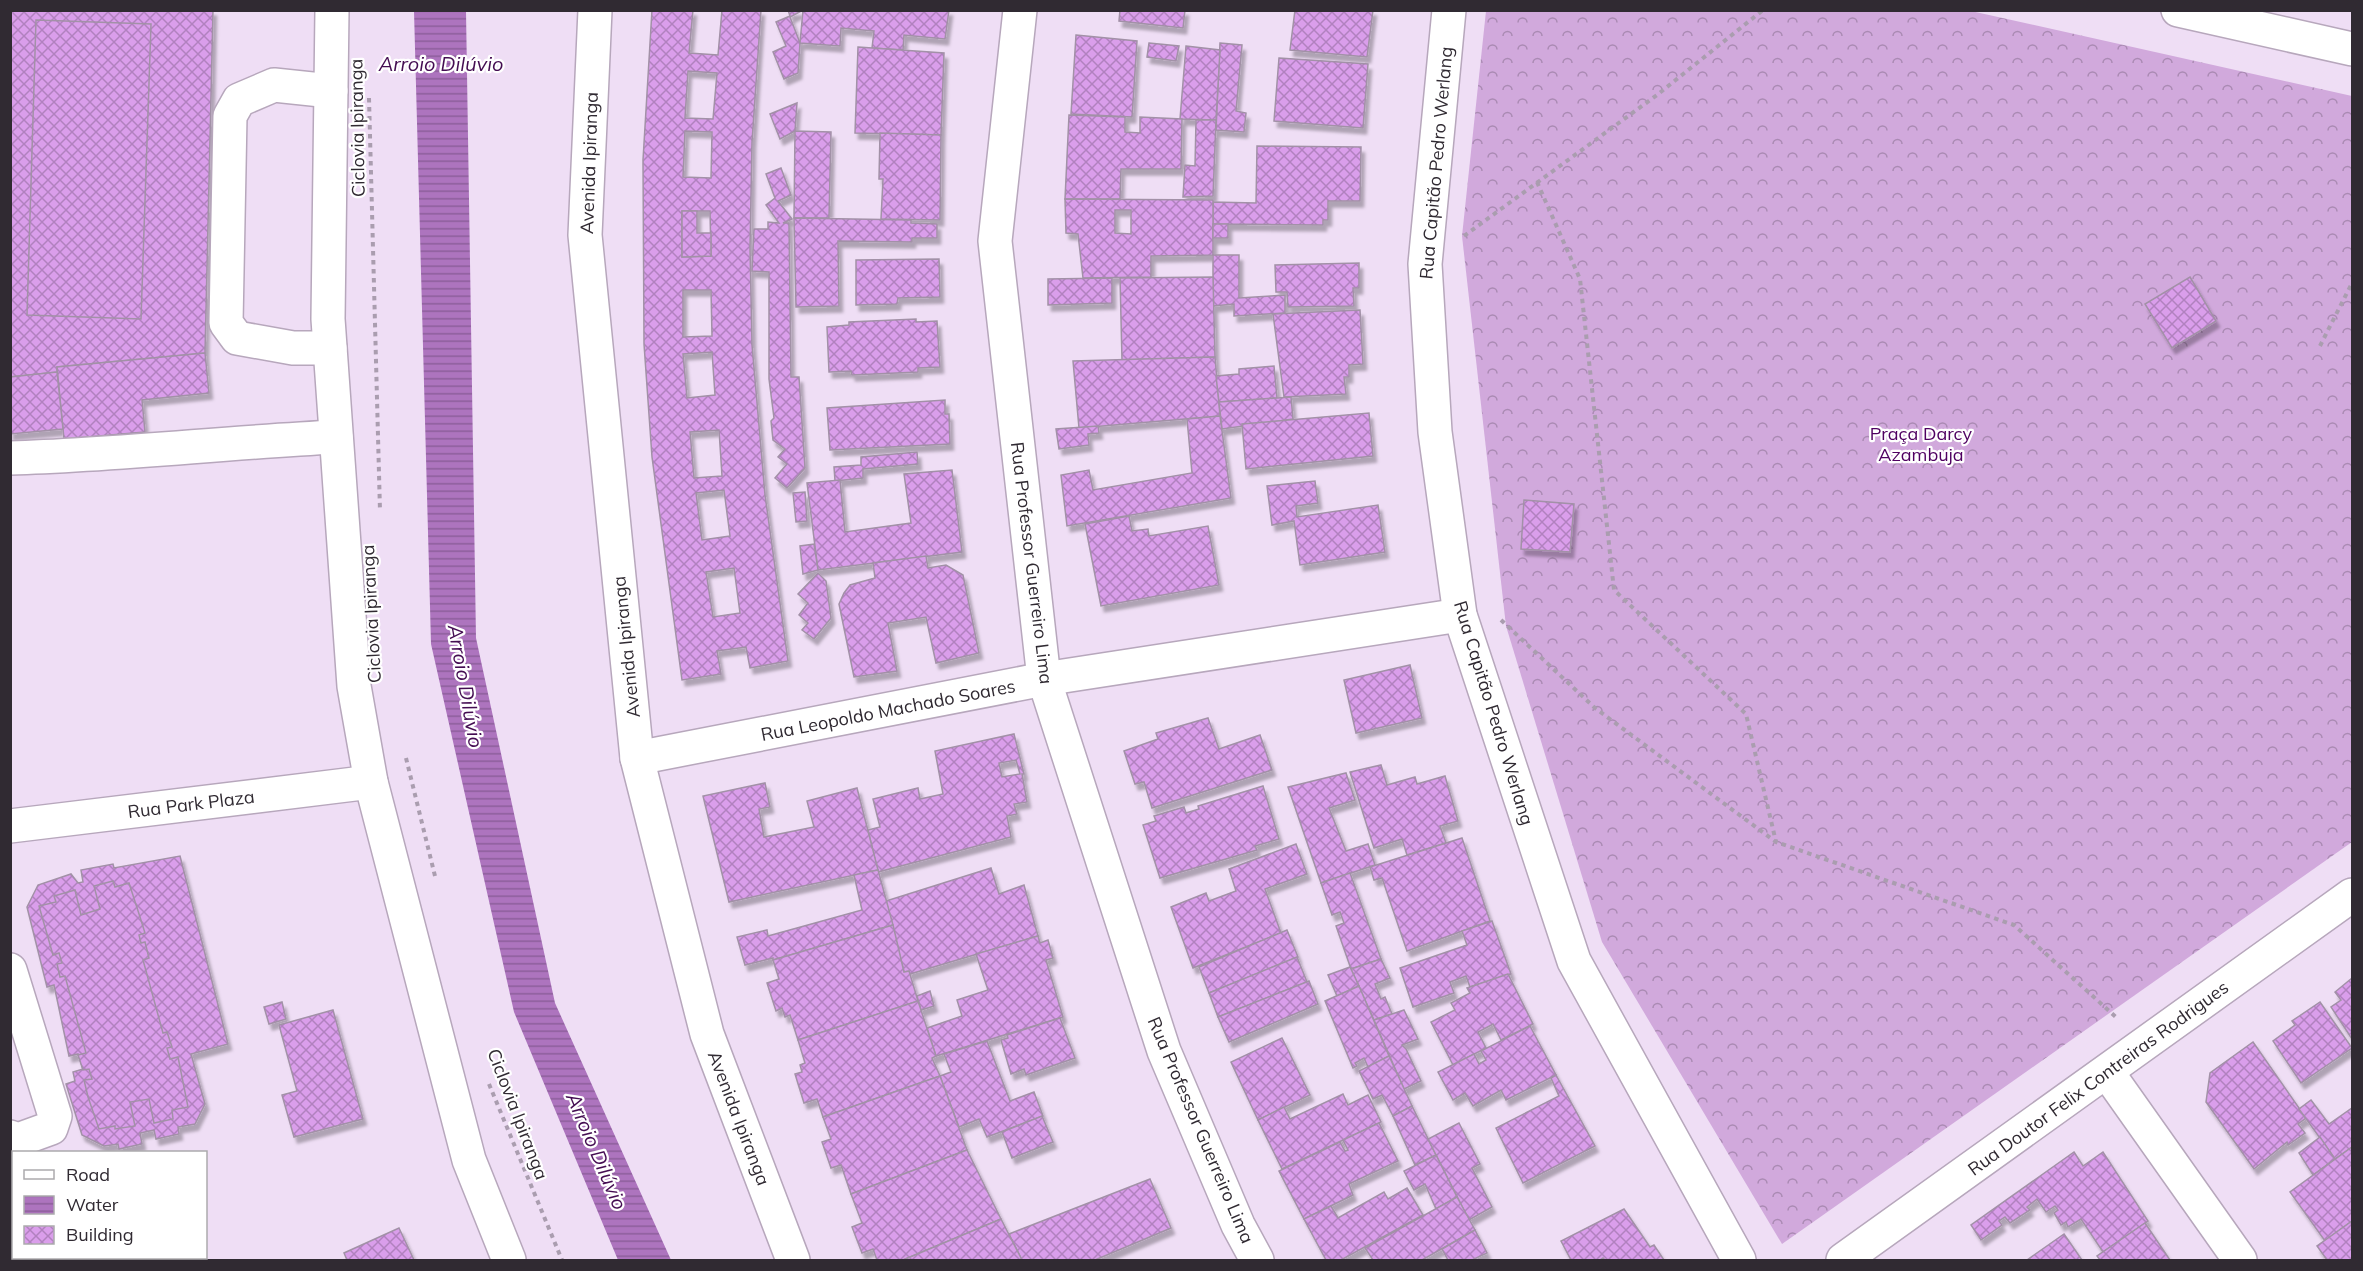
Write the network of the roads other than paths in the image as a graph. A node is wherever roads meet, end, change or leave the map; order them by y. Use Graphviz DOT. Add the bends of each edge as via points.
graph roads {
  1 [pos="332,10"];
  2 [pos="595,10"];
  3 [pos="1020,10"];
  4 [pos="1449,10"];
  5 [pos="2178,10"];
  6 [pos="2290,23"];
  7 [pos="2352,49"];
  8 [pos="331,91"];
  9 [pos="330,348"];
  10 [pos="336,437"];
  11 [pos="10,458"];
  12 [pos="1460,615"];
  13 [pos="1044,680"];
  14 [pos="637,758"];
  15 [pos="371,782"];
  16 [pos="10,826"];
  17 [pos="2352,895"];
  18 [pos="10,970"];
  19 [pos="26,1022"];
  20 [pos="10,1056"];
  21 [pos="2106,1072"];
  22 [pos="10,1137"];
  23 [pos="509,1260"];
  24 [pos="793,1260"];
  25 [pos="1257,1260"];
  26 [pos="1739,1260"];
  27 [pos="1843,1260"];
  28 [pos="2240,1260"];
  1 -- 8 [label="street"];
  2 -- 14 [label="street, Avenida Ipiranga" via="585,235"];
  3 -- 13 [label="street, Rua Professor Guerreiro Lima" via="994,241"];
  4 -- 12 [label="street, Rua Capitão Pedro Werlang" via="1425,264 1435,432"];
  5 -- 6 [label="street"];
  6 -- 7 [label="street"];
  8 -- 9 [label="street"];
  8 -- 9 [label="street" via="274,85 239,100 230,116 225,323 237,338 293,348"];
  9 -- 10 [label="street"];
  10 -- 11 [label="street"];
  10 -- 15 [label="street" via="354,686"];
  12 -- 13 [label="street, Rua Leopoldo Machado Soares"];
  12 -- 26 [label="street, Rua Capitão Pedro Werlang" via="1574,961"];
  13 -- 14 [label="street, Rua Leopoldo Machado Soares"];
  13 -- 25 [label="street, Rua Professor Guerreiro Lima" via="1164,1051 1238,1225"];
  14 -- 24 [label="street, Avenida Ipiranga" via="707,1034"];
  15 -- 16 [label="street, Rua Park Plaza"];
  15 -- 23 [label="street" via="469,1160"];
  17 -- 21 [label="street, Rua Doutor Felix Contreiras Rodrigues"];
  18 -- 19 [label="street"];
  19 -- 20 [label="street"];
  19 -- 22 [label="street" via="56,1116 51,1128 18,1140"];
  21 -- 27 [label="street, Rua Doutor Felix Contreiras Rodrigues"];
  21 -- 28 [label="street"];
}
